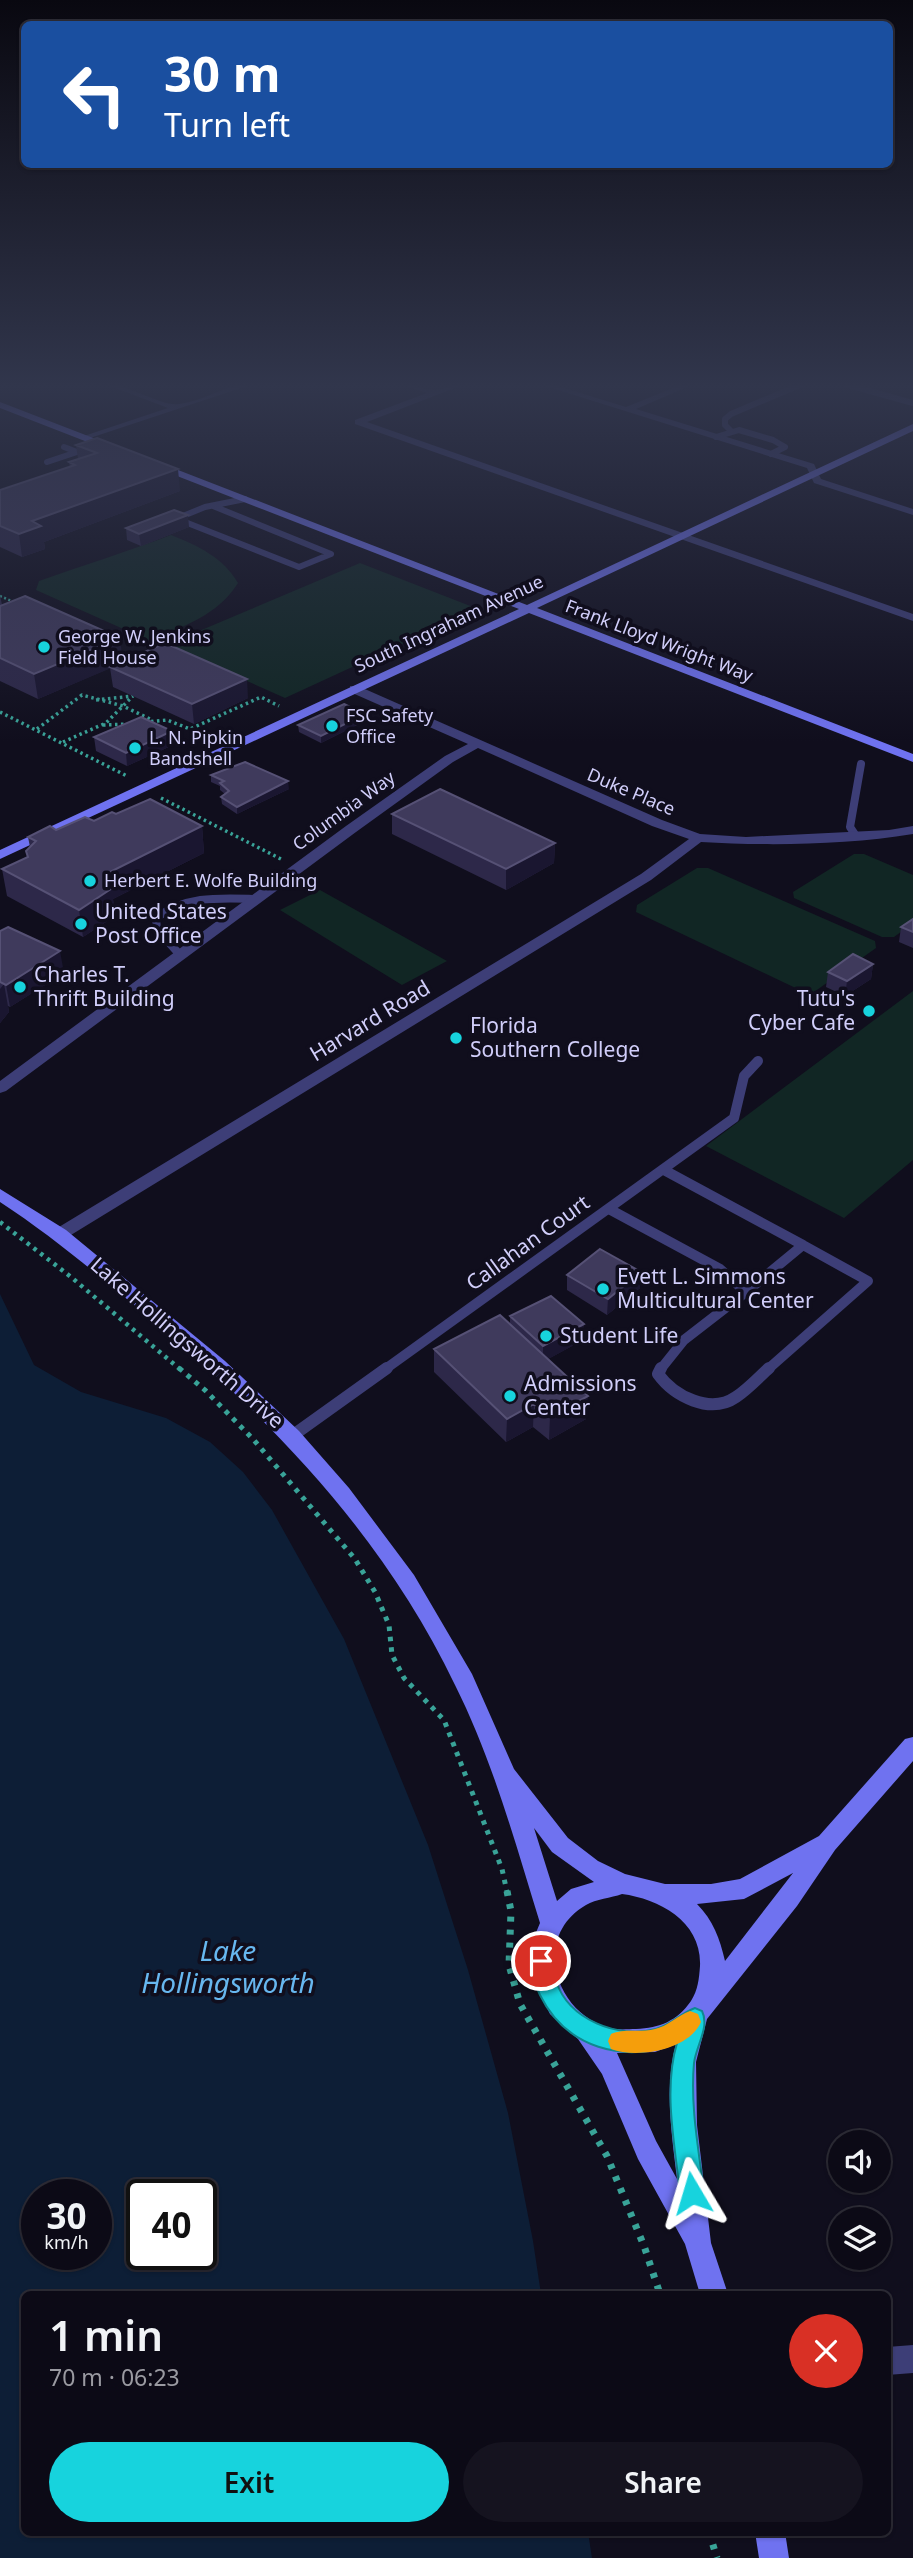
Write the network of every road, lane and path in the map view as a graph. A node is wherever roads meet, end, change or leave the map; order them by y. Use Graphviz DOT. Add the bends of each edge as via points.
graph roads {
  1 [pos="225,503"];
  2 [pos="256,503"];
  3 [pos="589,503"];
  4 [pos="750,503"];
  5 [pos="886,503"];
  6 [pos="213,506"];
  7 [pos="913,512"];
  8 [pos="681,536"];
  9 [pos="0,596"];
  10 [pos="17,604"];
  11 [pos="528,609"];
  12 [pos="913,618"];
  13 [pos="354,689"];
  14 [pos="96,700"];
  15 [pos="123,706"];
  16 [pos="287,709"];
  17 [pos="0,712"];
  18 [pos="153,721"];
  19 [pos="103,725"];
  20 [pos="37,729"];
  21 [pos="63,742"];
  22 [pos="477,744"];
  23 [pos="913,758"];
  24 [pos="862,764"];
  25 [pos="135,780"];
  26 [pos="152,793"];
  27 [pos="913,830"];
  28 [pos="856,836"];
  29 [pos="698,838"];
  30 [pos="0,855"];
  31 [pos="284,860"];
  32 [pos="257,898"];
  33 [pos="180,955"];
  34 [pos="758,1061"];
  35 [pos="0,1088"];
  36 [pos="664,1170"];
  37 [pos="0,1194"];
  38 [pos="609,1209"];
  39 [pos="0,1222"];
  40 [pos="60,1234"];
  41 [pos="803,1245"];
  42 [pos="746,1292"];
  43 [pos="292,1436"];
  44 [pos="913,1746"];
  45 [pos="502,1765"];
  46 [pos="827,1843"];
  47 [pos="622,1884"];
  48 [pos="665,1894"];
  49 [pos="551,1922"];
  50 [pos="701,2010"];
  51 [pos="588,2032"];
  52 [pos="698,2243"];
  53 [pos="659,2291"];
  54 [pos="713,2291"];
  55 [pos="913,2359"];
  56 [pos="891,2361"];
  57 [pos="710,2536"];
  58 [pos="771,2536"];
  59 [pos="717,2558"];
  60 [pos="774,2558"];
  1 -- 6 [label="lane"];
  2 -- 11 [label="street, Frank Lloyd Wright Way"];
  3 -- 8 [label="street"];
  4 -- 8 [label="street, South Ingraham Avenue"];
  5 -- 7 [label="street"];
  6 -- 6 [label="lane" via="188,512 183,516 185,522 299,567 331,554"];
  8 -- 11 [label="street, South Ingraham Avenue"];
  8 -- 12 [label="street"];
  9 -- 10 [label="path"];
  11 -- 13 [label="street, South Ingraham Avenue"];
  11 -- 23 [label="street, Frank Lloyd Wright Way"];
  13 -- 22 [label="street, Duke Place"];
  13 -- 30 [label="street, South Ingraham Avenue"];
  14 -- 15 [label="path"];
  14 -- 15 [label="path" via="133,696"];
  14 -- 20 [label="path" via="82,695"];
  15 -- 18 [label="path"];
  15 -- 19 [label="path"];
  16 -- 18 [label="path" via="261,697 190,729 167,720"];
  17 -- 20 [label="path"];
  18 -- 19 [label="path"];
  19 -- 21 [label="path"];
  20 -- 21 [label="path"];
  21 -- 25 [label="path"];
  22 -- 29 [label="street, Duke Place"];
  22 -- 32 [label="street, Columbia Way" via="449,759"];
  24 -- 28 [label="lane" via="850,827"];
  26 -- 31 [label="path"];
  27 -- 28 [label="street, Duke Place"];
  28 -- 29 [label="street, Duke Place" via="746,841"];
  29 -- 40 [label="street, Harvard Road" via="646,877"];
  32 -- 33 [label="street, Columbia Way"];
  32 -- 33 [label="lane" via="205,898 165,909 156,918 157,929"];
  33 -- 35 [label="street, Columbia Way"];
  34 -- 36 [label="lane, Callahan Court" via="744,1076 734,1118"];
  36 -- 38 [label="lane, Callahan Court"];
  36 -- 41 [label="lane"];
  37 -- 40 [label="street, Lake Hollingsworth Drive"];
  38 -- 42 [label="lane" via="720,1269"];
  38 -- 43 [label="lane, Callahan Court"];
  39 -- 53 [label="path" via="206,1391 295,1487 369,1581 389,1625 392,1655 404,1678 444,1720 502,1869 511,1911 509,1965 520,2004 607,2156"];
  40 -- 43 [label="street, Lake Hollingsworth Drive" via="219,1366"];
  41 -- 42 [label="lane"];
  41 -- 42 [label="lane" via="868,1281 734,1399 718,1405 692,1402 666,1388 658,1374 663,1361"];
  43 -- 45 [label="street, Lake Hollingsworth Drive" via="342,1493 407,1581 464,1680"];
  44 -- 46 [label="street"];
  45 -- 47 [label="street, Lake Hollingsworth Drive" via="560,1845"];
  45 -- 49 [label="street, Lake Hollingsworth Drive"];
  46 -- 48 [label="street" via="744,1889"];
  46 -- 50 [label="street"];
  47 -- 48 [label="street"];
  47 -- 49 [label="street" via="580,1894"];
  48 -- 50 [label="street" via="683,1906 709,1940 713,1981"];
  49 -- 51 [label="street" via="542,1951 545,1982 554,2001"];
  50 -- 51 [label="street" via="677,2032 645,2042 611,2040"];
  50 -- 52 [label="street" via="682,2062 684,2125"];
  51 -- 52 [label="street" via="611,2066 647,2150"];
  52 -- 54 [label="street"];
  55 -- 56 [label="street"];
  57 -- 59 [label="path"];
  58 -- 60 [label="street"];
}
